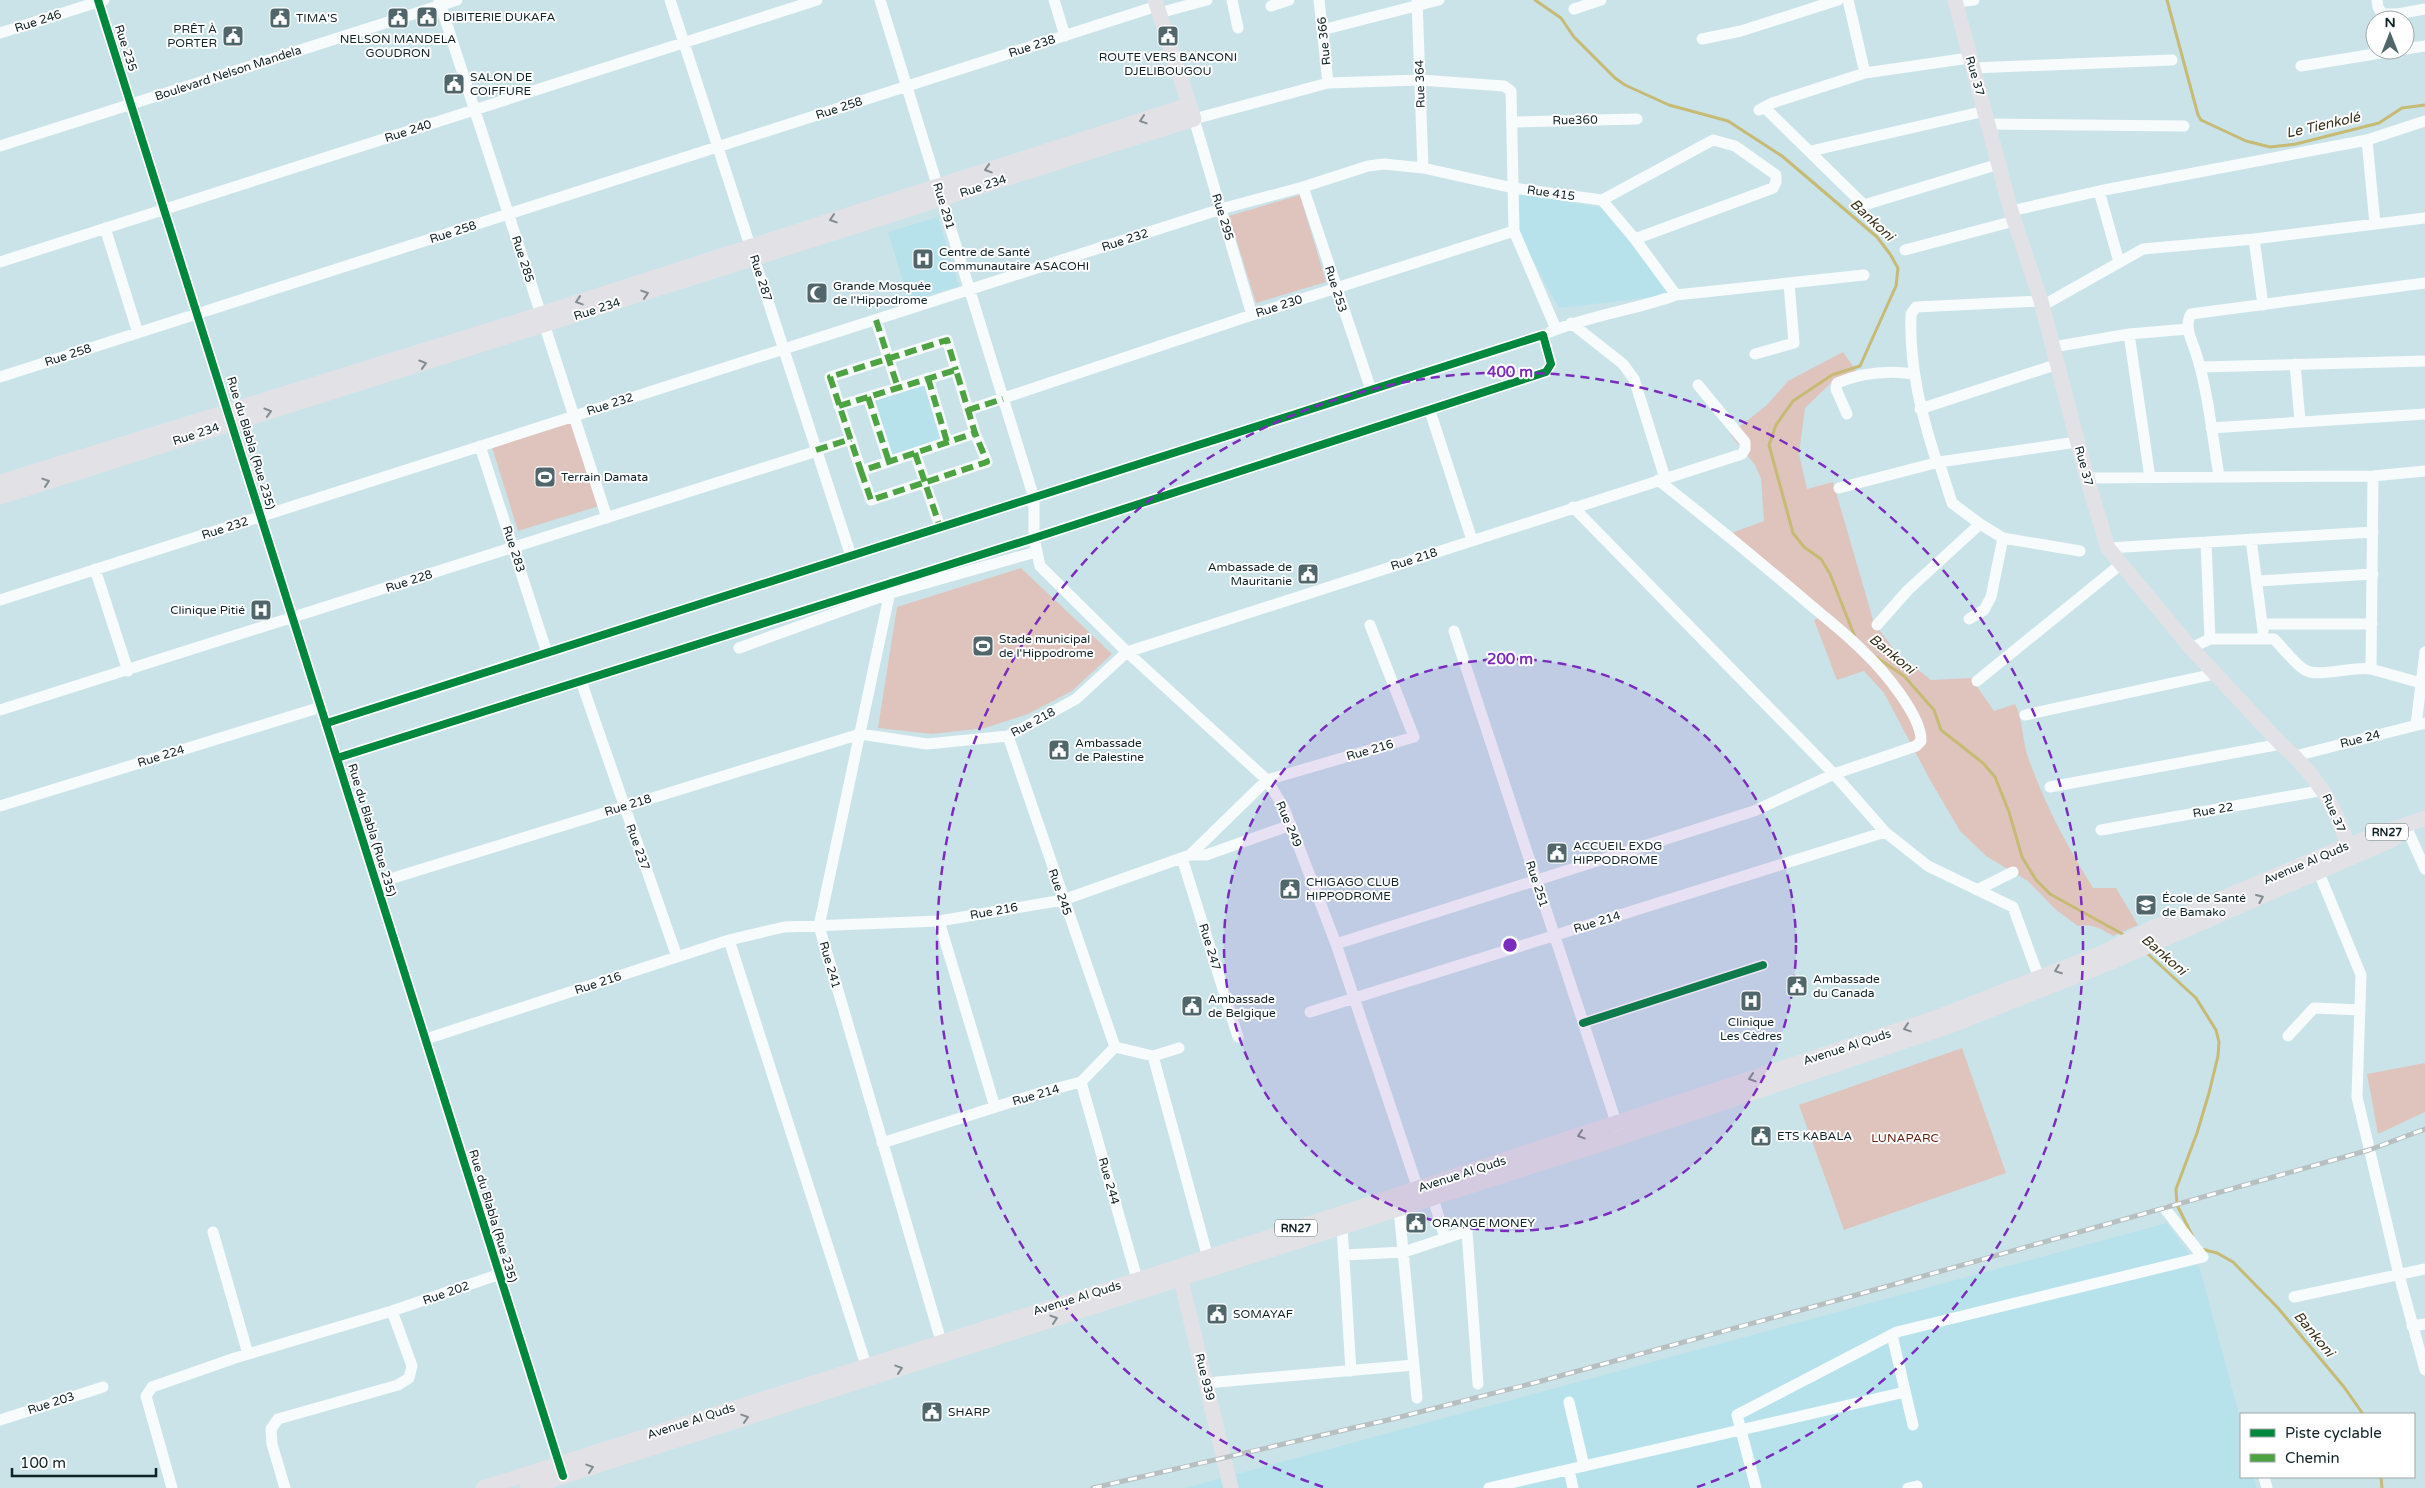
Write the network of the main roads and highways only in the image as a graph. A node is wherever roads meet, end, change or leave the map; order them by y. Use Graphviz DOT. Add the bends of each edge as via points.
graph roads {
  1 [pos="1955,1"];
  2 [pos="1157,6"];
  3 [pos="231,417"];
  4 [pos="0,482"];
  5 [pos="0,497"];
  6 [pos="2425,818"];
  7 [pos="2425,827"];
  8 [pos="2350,852"];
  9 [pos="2107,958"];
  10 [pos="1618,1130"];
  11 [pos="1424,1196"];
  12 [pos="1180,1273"];
  13 [pos="561,1470"];
  14 [pos="483,1488"];
  15 [pos="527,1488"];
  16 [pos="1231,1488"];
  1 -- 8 [label="main road, Rue 37" via="2012,216 2041,303 2108,548 2214,674 2324,790"];
  2 -- 3 [label="main road, Rue 234" via="1192,112"];
  3 -- 4 [label="main road, Rue 234"];
  5 -- 3 [label="main road, Rue 234, one-way"];
  6 -- 8 [label="main road, Avenue Al Quds / RN27"];
  7 -- 8 [label="main road, Avenue Al Quds / RN27"];
  9 -- 8 [label="main road, Avenue Al Quds / RN27, one-way" via="2166,938 2319,873"];
  8 -- 9 [label="main road, Avenue Al Quds / RN27" via="2152,928"];
  9 -- 10 [label="main road, Avenue Al Quds / RN27, one-way" via="2039,978"];
  9 -- 10 [label="main road, Avenue Al Quds / RN27" via="1950,1026"];
  10 -- 11 [label="main road, Avenue Al Quds / RN27"];
  11 -- 12 [label="main road, Avenue Al Quds / RN27" via="1399,1209 1342,1227"];
  11 -- 12 [label="main road, Avenue Al Quds / RN27" via="1208,1258"];
  13 -- 12 [label="main road, Avenue Al Quds / RN27, one-way"];
  12 -- 13 [label="main road, Avenue Al Quds / RN27" via="1138,1279 941,1341"];
  12 -- 16 [label="main road, Rue 939"];
  13 -- 14 [label="main road, Avenue Al Quds / RN27"];
  13 -- 15 [label="main road, Avenue Al Quds / RN27"];
}
